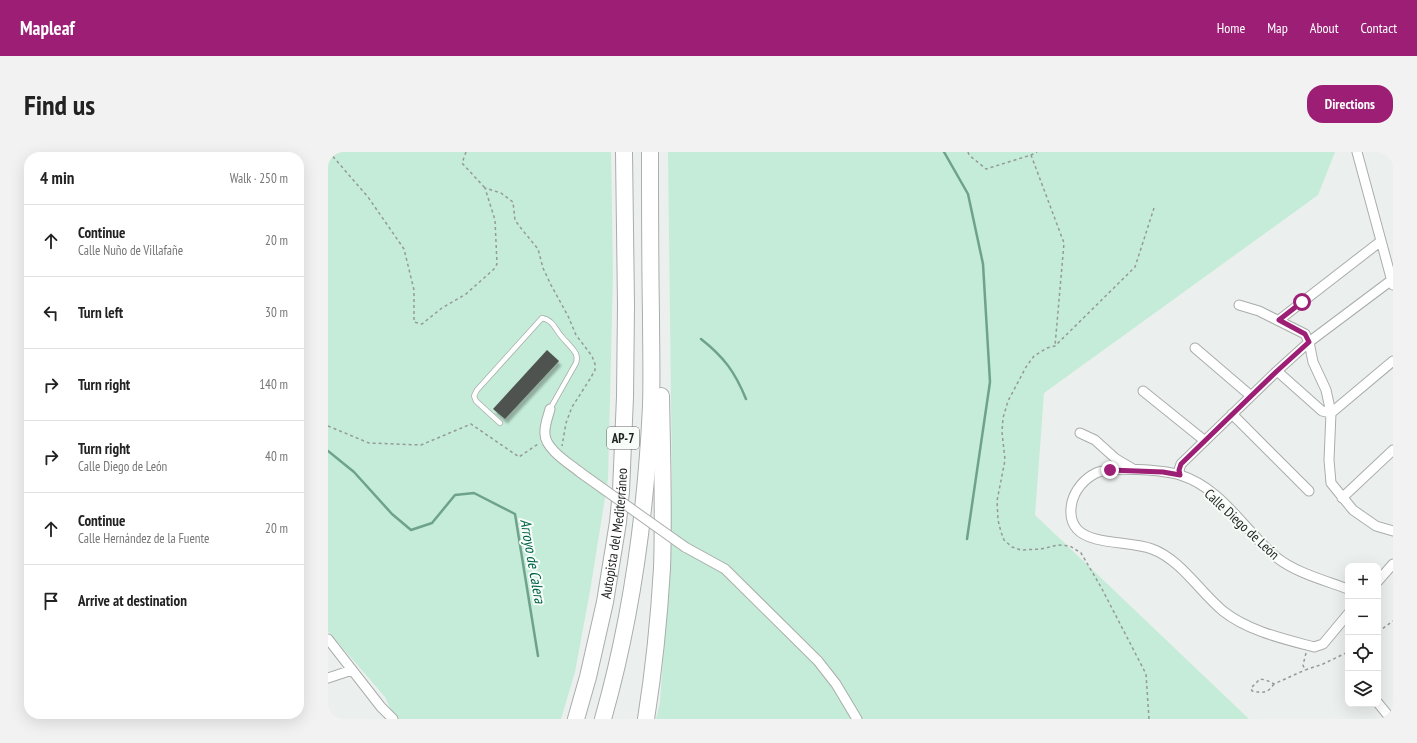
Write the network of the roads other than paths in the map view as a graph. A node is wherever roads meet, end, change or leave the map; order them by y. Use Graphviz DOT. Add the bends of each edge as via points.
graph roads {
  1 [pos="624,152"];
  2 [pos="650,152"];
  3 [pos="1357,152"];
  4 [pos="650,229"];
  5 [pos="1381,241"];
  6 [pos="1392,281"];
  7 [pos="1239,305"];
  8 [pos="1279,320"];
  9 [pos="1309,342"];
  10 [pos="1195,348"];
  11 [pos="1393,361"];
  12 [pos="1277,371"];
  13 [pos="1143,391"];
  14 [pos="1251,396"];
  15 [pos="550,409"];
  16 [pos="1331,413"];
  17 [pos="1232,414"];
  18 [pos="500,423"];
  19 [pos="1080,433"];
  20 [pos="1205,441"];
  21 [pos="1393,450"];
  22 [pos="1109,453"];
  23 [pos="1110,470"];
  24 [pos="1134,470"];
  25 [pos="1180,475"];
  26 [pos="1309,492"];
  27 [pos="1342,498"];
  28 [pos="1393,531"];
  29 [pos="1393,564"];
  30 [pos="1381,578"];
  31 [pos="1345,587"];
  32 [pos="1345,617"];
  33 [pos="328,639"];
  34 [pos="352,670"];
  35 [pos="328,678"];
  36 [pos="1381,707"];
  37 [pos="393,719"];
  38 [pos="576,719"];
  39 [pos="603,719"];
  40 [pos="646,719"];
  41 [pos="857,719"];
  42 [pos="1391,719"];
  1 -- 38 [label="highway, Autopista del Mediterráneo / AP-7" via="626,306 621,491 604,602"];
  2 -- 4 [label="highway, Autopista del Mediterráneo / AP-7"];
  3 -- 5 [label="street"];
  4 -- 39 [label="highway, Autopista del Mediterráneo / AP-7" via="651,404 644,504 632,591"];
  4 -- 40 [label="highway" via="658,262 663,515 662,568 654,667"];
  5 -- 6 [label="street"];
  5 -- 8 [label="street"];
  6 -- 9 [label="street"];
  7 -- 8 [label="street"];
  8 -- 9 [label="street" via="1305,334"];
  9 -- 12 [label="street"];
  9 -- 16 [label="street" via="1313,362 1326,390"];
  10 -- 14 [label="street"];
  11 -- 16 [label="street"];
  12 -- 14 [label="street"];
  12 -- 16 [label="street" via="1322,411"];
  13 -- 20 [label="street"];
  14 -- 17 [label="street"];
  15 -- 18 [label="lane" via="577,360 575,352 560,336 556,326 542,318 474,396 476,401"];
  15 -- 41 [label="street, bridge" via="544,433 551,449 685,547 725,569 818,661 836,684"];
  16 -- 27 [label="street" via="1331,483"];
  17 -- 20 [label="street"];
  17 -- 26 [label="street"];
  19 -- 22 [label="street" via="1095,440"];
  20 -- 25 [label="street" via="1181,464"];
  21 -- 27 [label="street"];
  22 -- 23 [label="street" via="1114,461"];
  22 -- 24 [label="street" via="1120,463"];
  23 -- 24 [label="street, Calle Diego de León"];
  23 -- 32 [label="street, Calle Diego de León" via="1096,473 1089,478 1074,497 1070,512 1073,523 1081,533 1094,539 1152,549 1169,559 1224,611 1256,630 1314,647 1322,644"];
  24 -- 25 [label="street, Calle Diego de León"];
  25 -- 31 [label="street, Calle Diego de León" via="1198,483 1219,498 1277,558 1301,571"];
  27 -- 28 [label="street" via="1353,510 1376,526"];
  29 -- 30 [label="street"];
  33 -- 34 [label="street"];
  34 -- 35 [label="street"];
  34 -- 37 [label="street"];
  36 -- 42 [label="street"];
}
